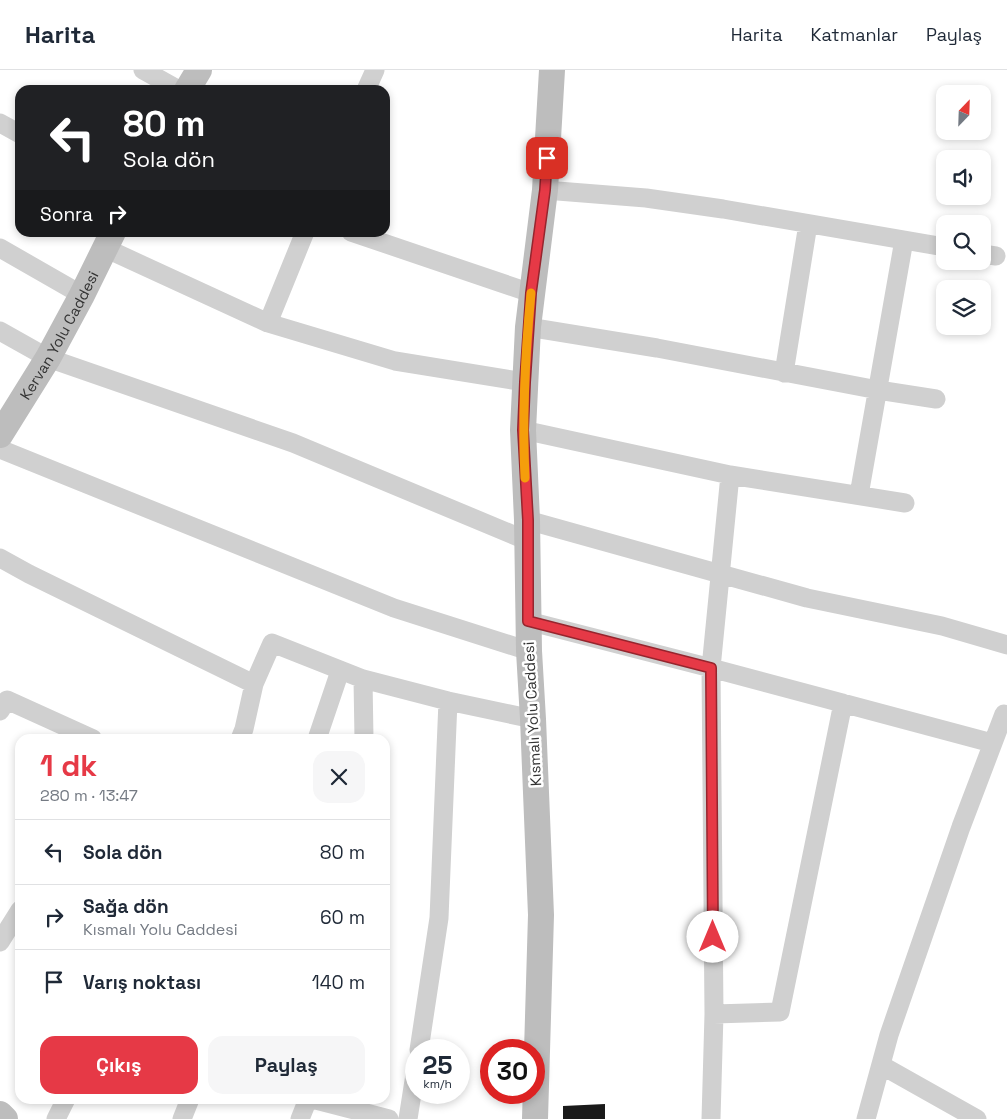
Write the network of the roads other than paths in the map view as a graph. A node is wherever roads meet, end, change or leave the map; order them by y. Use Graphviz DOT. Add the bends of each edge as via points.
graph roads {
  1 [pos="143,70"];
  2 [pos="199,70"];
  3 [pos="375,70"];
  4 [pos="552,70"];
  5 [pos="170,85"];
  6 [pos="190,85"];
  7 [pos="368,85"];
  8 [pos="0,123"];
  9 [pos="15,131"];
  10 [pos="545,190"];
  11 [pos="808,224"];
  12 [pos="302,237"];
  13 [pos="366,237"];
  14 [pos="109,240"];
  15 [pos="904,240"];
  16 [pos="936,245"];
  17 [pos="0,248"];
  18 [pos="531,293"];
  19 [pos="82,295"];
  20 [pos="268,323"];
  21 [pos="528,327"];
  22 [pos="0,331"];
  23 [pos="48,358"];
  24 [pos="784,373"];
  25 [pos="525,382"];
  26 [pos="878,390"];
  27 [pos="936,399"];
  28 [pos="523,430"];
  29 [pos="0,435"];
  30 [pos="0,450"];
  31 [pos="730,475"];
  32 [pos="859,495"];
  33 [pos="905,503"];
  34 [pos="528,530"];
  35 [pos="0,558"];
  36 [pos="720,573"];
  37 [pos="528,621"];
  38 [pos="1007,645"];
  39 [pos="529,650"];
  40 [pos="711,668"];
  41 [pos="340,671"];
  42 [pos="364,679"];
  43 [pos="254,684"];
  44 [pos="448,701"];
  45 [pos="843,703"];
  46 [pos="0,711"];
  47 [pos="1004,714"];
  48 [pos="533,719"];
  49 [pos="82,734"];
  50 [pos="242,734"];
  51 [pos="318,734"];
  52 [pos="364,734"];
  53 [pos="992,743"];
  54 [pos="15,918"];
  55 [pos="0,942"];
  56 [pos="714,1014"];
  57 [pos="421,1039"];
  58 [pos="881,1065"];
  59 [pos="64,1104"];
  60 [pos="188,1104"];
  61 [pos="306,1104"];
  62 [pos="331,1104"];
  63 [pos="410,1104"];
  64 [pos="0,1114"];
  65 [pos="5,1119"];
  66 [pos="56,1119"];
  67 [pos="182,1119"];
  68 [pos="300,1119"];
  69 [pos="389,1119"];
  70 [pos="408,1119"];
  71 [pos="535,1119"];
  72 [pos="711,1119"];
  73 [pos="866,1119"];
  74 [pos="977,1119"];
  1 -- 5 [label="street"];
  2 -- 6 [label="street"];
  3 -- 7 [label="street"];
  4 -- 10 [label="street, Kısmalı Yolu Caddesi"];
  8 -- 9 [label="street"];
  10 -- 11 [label="street" via="646,198"];
  10 -- 18 [label="street, Kısmalı Yolu Caddesi"];
  11 -- 15 [label="street"];
  11 -- 24 [label="street"];
  12 -- 20 [label="street"];
  13 -- 18 [label="street"];
  14 -- 19 [label="street, Kervan Yolu Caddesi"];
  14 -- 20 [label="street"];
  15 -- 16 [label="street"];
  15 -- 26 [label="street"];
  17 -- 19 [label="street"];
  18 -- 21 [label="street, Kısmalı Yolu Caddesi"];
  19 -- 23 [label="street, Kervan Yolu Caddesi"];
  20 -- 25 [label="street" via="395,361"];
  21 -- 24 [label="street"];
  21 -- 25 [label="street, Kısmalı Yolu Caddesi"];
  22 -- 23 [label="street"];
  23 -- 29 [label="street, Kervan Yolu Caddesi"];
  23 -- 34 [label="street" via="293,443"];
  24 -- 26 [label="street"];
  25 -- 28 [label="street, Kısmalı Yolu Caddesi"];
  26 -- 27 [label="street"];
  26 -- 32 [label="street"];
  28 -- 31 [label="street"];
  28 -- 34 [label="street, Kısmalı Yolu Caddesi"];
  30 -- 39 [label="street" via="394,608"];
  31 -- 32 [label="street"];
  31 -- 36 [label="street"];
  32 -- 33 [label="street"];
  34 -- 36 [label="street"];
  34 -- 37 [label="street, Kısmalı Yolu Caddesi"];
  35 -- 43 [label="street"];
  36 -- 38 [label="street" via="807,598 942,626"];
  36 -- 40 [label="street"];
  37 -- 39 [label="street, Kısmalı Yolu Caddesi"];
  37 -- 40 [label="street"];
  39 -- 48 [label="street, Kısmalı Yolu Caddesi"];
  40 -- 45 [label="street"];
  40 -- 56 [label="street"];
  41 -- 42 [label="street"];
  41 -- 43 [label="street" via="272,643"];
  41 -- 51 [label="street"];
  42 -- 44 [label="street"];
  42 -- 52 [label="street"];
  43 -- 50 [label="street"];
  44 -- 48 [label="street"];
  44 -- 57 [label="street" via="439,918"];
  45 -- 53 [label="street"];
  45 -- 56 [label="street" via="780,1012"];
  46 -- 49 [label="street" via="8,700"];
  47 -- 53 [label="street"];
  48 -- 71 [label="street, Kısmalı Yolu Caddesi" via="541,914"];
  53 -- 58 [label="street"];
  54 -- 55 [label="street"];
  56 -- 72 [label="street"];
  58 -- 73 [label="street"];
  58 -- 74 [label="street"];
  59 -- 66 [label="street"];
  60 -- 67 [label="street"];
  61 -- 68 [label="street"];
  62 -- 69 [label="street"];
  63 -- 70 [label="street"];
  64 -- 65 [label="street"];
}
